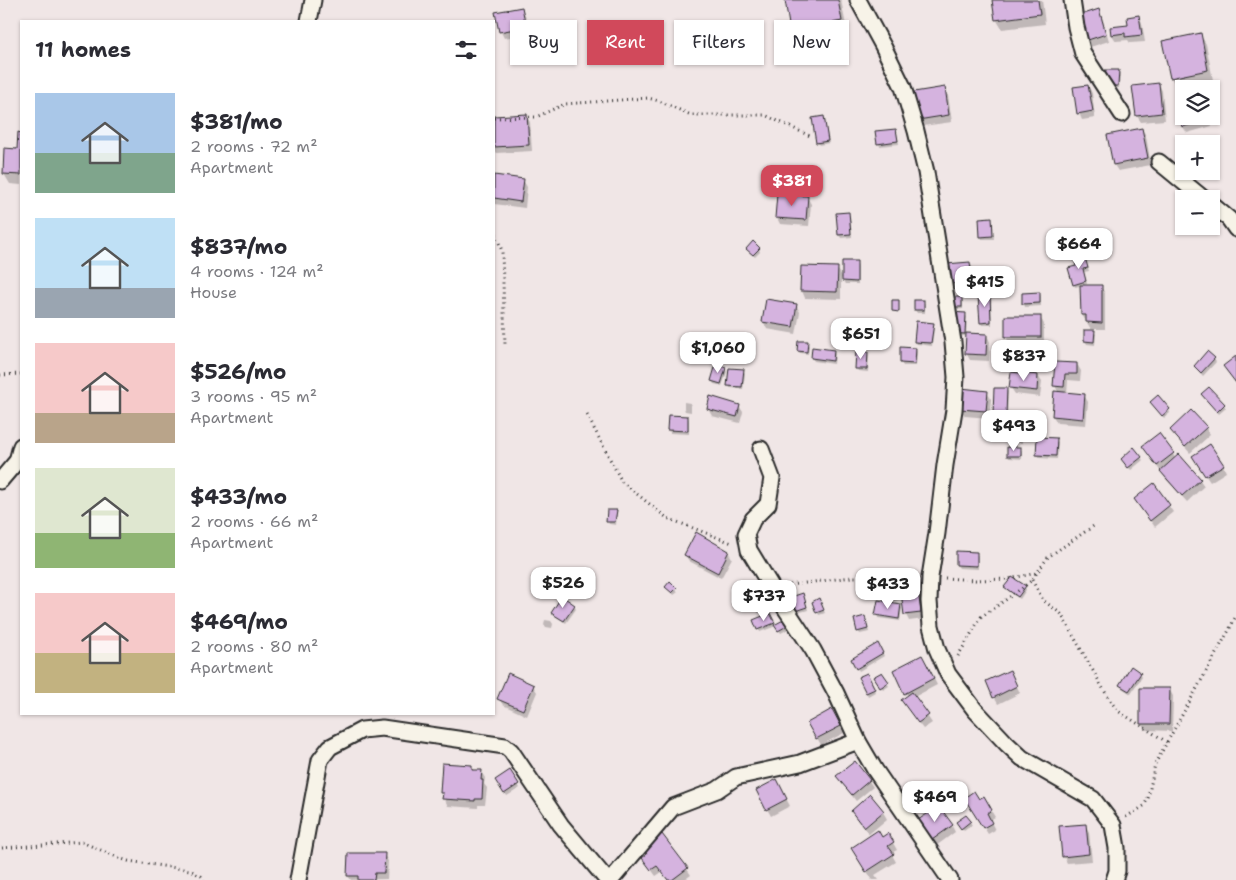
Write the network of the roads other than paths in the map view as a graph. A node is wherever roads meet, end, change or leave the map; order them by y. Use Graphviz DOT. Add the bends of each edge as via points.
graph roads {
  1 [pos="313,0"];
  2 [pos="858,0"];
  3 [pos="1072,0"];
  4 [pos="309,20"];
  5 [pos="1122,114"];
  6 [pos="1159,162"];
  7 [pos="1193,190"];
  8 [pos="1220,212"];
  9 [pos="1236,229"];
  10 [pos="20,449"];
  11 [pos="761,449"];
  12 [pos="0,481"];
  13 [pos="858,741"];
  14 [pos="298,880"];
  15 [pos="607,880"];
  16 [pos="611,880"];
  17 [pos="950,880"];
  18 [pos="1114,880"];
  1 -- 4 [label="street"];
  2 -- 18 [label="street" via="903,87 916,131 926,172 953,342 954,410 930,577 931,626 937,649 948,674 975,710 1022,758 1093,799 1113,825 1117,848"];
  3 -- 5 [label="street" via="1083,54"];
  6 -- 7 [label="street"];
  8 -- 9 [label="street"];
  10 -- 12 [label="street" via="16,461"];
  11 -- 13 [label="street" via="772,478 768,504 753,518 746,534 749,550 813,650"];
  13 -- 16 [label="street" via="800,763 736,777 717,790 673,807"];
  13 -- 17 [label="street"];
  14 -- 15 [label="street" via="320,760 330,747 362,730 382,728 505,746 561,825"];
}
